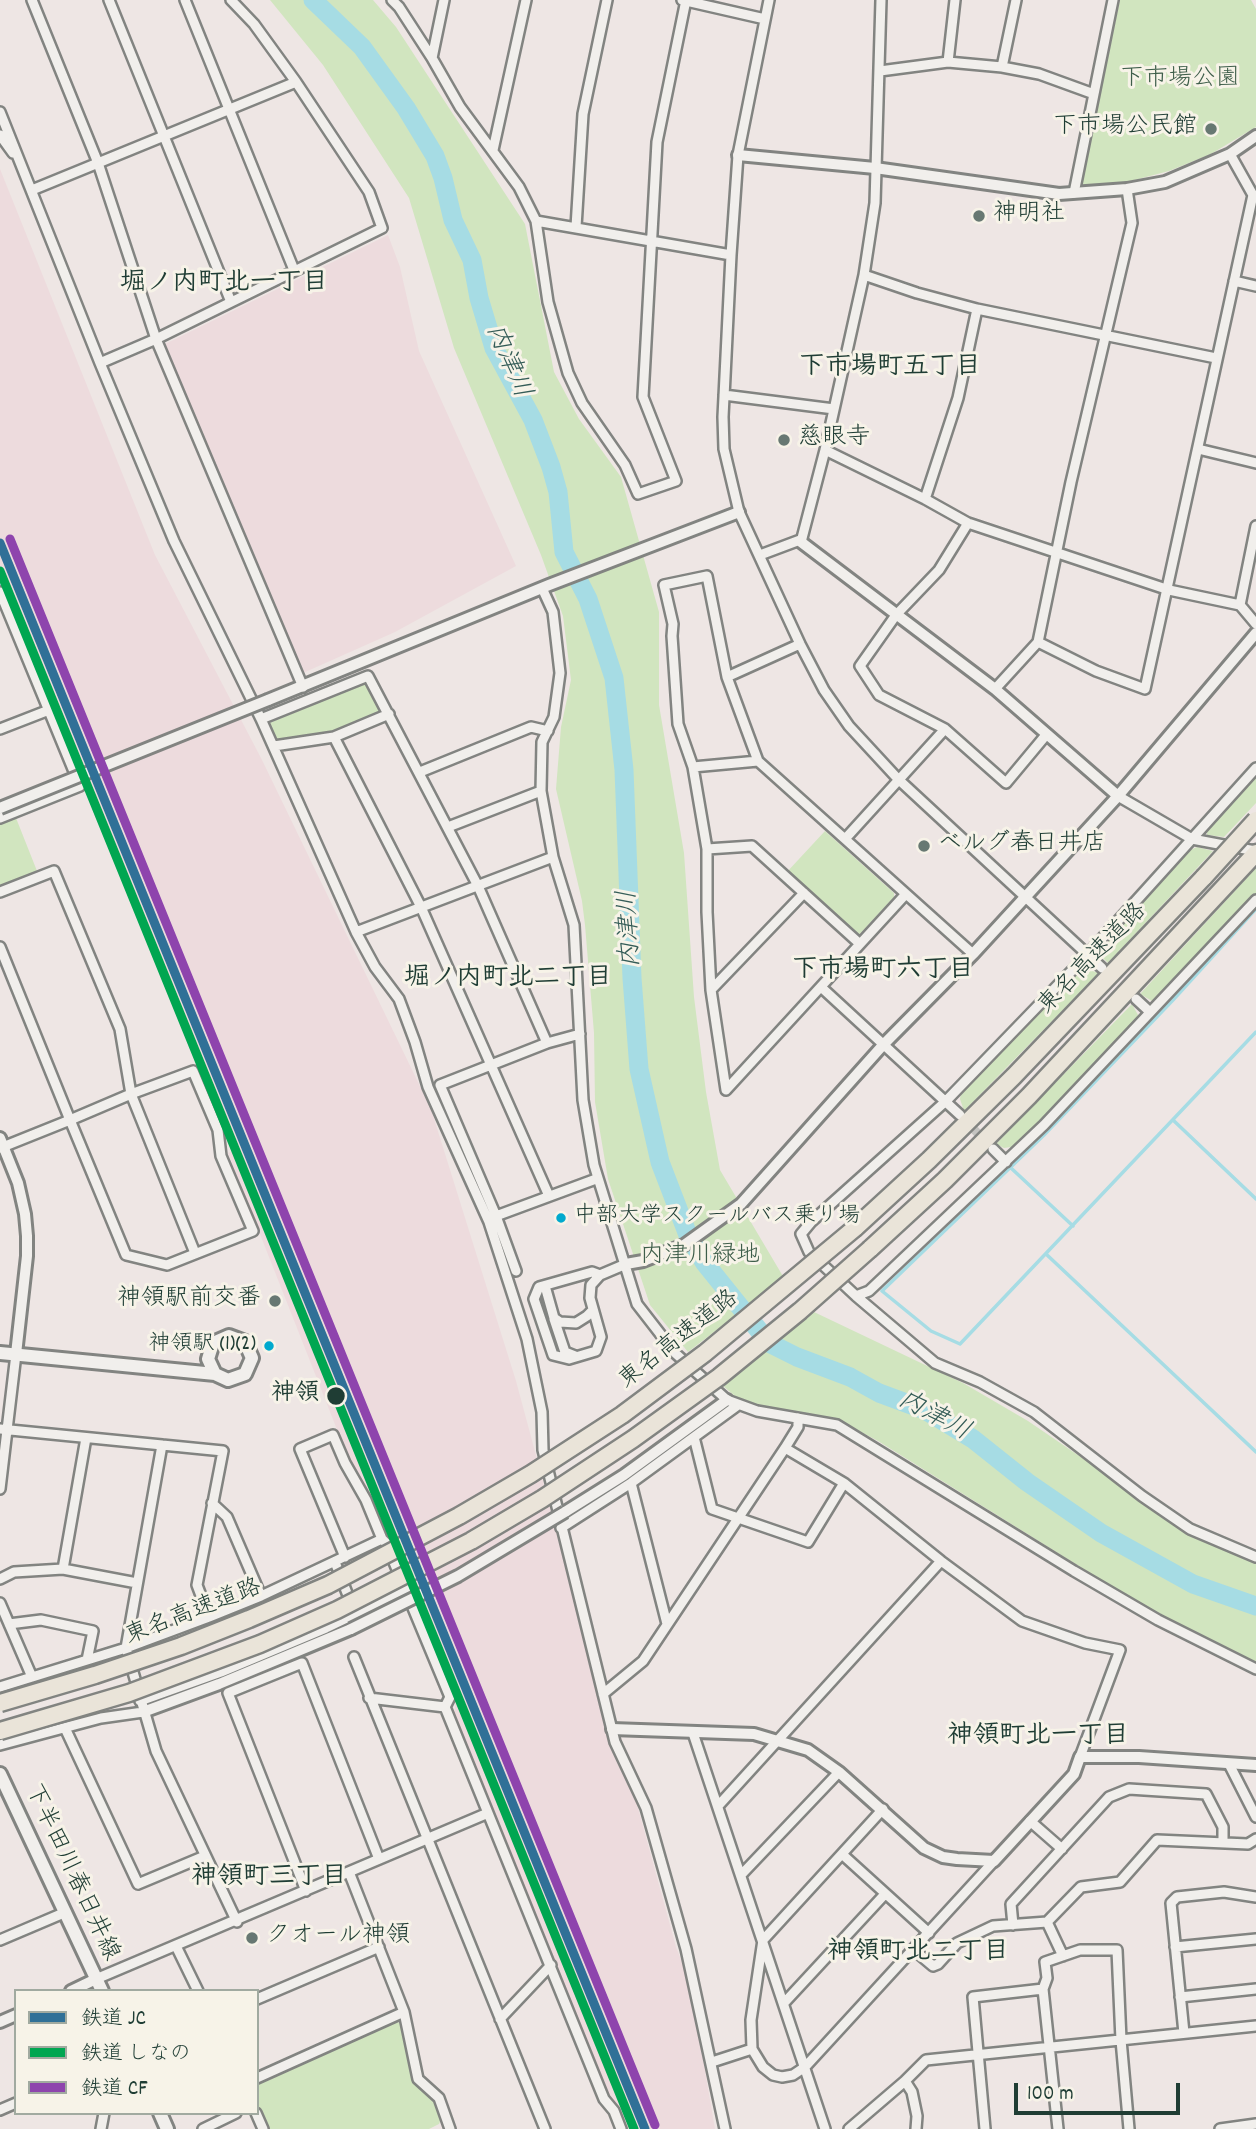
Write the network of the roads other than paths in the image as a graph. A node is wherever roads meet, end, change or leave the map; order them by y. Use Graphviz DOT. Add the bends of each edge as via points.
graph roads {
  1 [pos="32,0"];
  2 [pos="109,0"];
  3 [pos="185,0"];
  4 [pos="231,0"];
  5 [pos="392,0"];
  6 [pos="444,0"];
  7 [pos="526,0"];
  8 [pos="607,0"];
  9 [pos="684,0"];
  10 [pos="769,0"];
  11 [pos="881,0"];
  12 [pos="955,0"];
  13 [pos="1016,0"];
  14 [pos="1113,0"];
  15 [pos="765,19"];
  16 [pos="432,58"];
  17 [pos="948,62"];
  18 [pos="1002,67"];
  19 [pos="880,71"];
  20 [pos="296,82"];
  21 [pos="1094,94"];
  22 [pos="229,110"];
  23 [pos="0,112"];
  24 [pos="0,135"];
  25 [pos="1256,136"];
  26 [pos="163,137"];
  27 [pos="493,150"];
  28 [pos="1230,154"];
  29 [pos="738,155"];
  30 [pos="98,163"];
  31 [pos="21,164"];
  32 [pos="875,168"];
  33 [pos="32,190"];
  34 [pos="1127,190"];
  35 [pos="1074,193"];
  36 [pos="536,221"];
  37 [pos="1251,223"];
  38 [pos="576,227"];
  39 [pos="651,241"];
  40 [pos="731,255"];
  41 [pos="294,270"];
  42 [pos="864,275"];
  43 [pos="1234,281"];
  44 [pos="1256,286"];
  45 [pos="232,302"];
  46 [pos="977,309"];
  47 [pos="1108,335"];
  48 [pos="156,338"];
  49 [pos="1216,358"];
  50 [pos="100,363"];
  51 [pos="723,396"];
  52 [pos="834,409"];
  53 [pos="1198,449"];
  54 [pos="825,450"];
  55 [pos="1256,463"];
  56 [pos="925,499"];
  57 [pos="739,512"];
  58 [pos="968,523"];
  59 [pos="1256,526"];
  60 [pos="801,541"];
  61 [pos="1056,551"];
  62 [pos="760,555"];
  63 [pos="545,587"];
  64 [pos="1169,590"];
  65 [pos="0,592"];
  66 [pos="1240,605"];
  67 [pos="896,615"];
  68 [pos="1256,624"];
  69 [pos="1256,634"];
  70 [pos="1038,642"];
  71 [pos="800,645"];
  72 [pos="727,677"];
  73 [pos="303,687"];
  74 [pos="995,690"];
  75 [pos="49,710"];
  76 [pos="389,714"];
  77 [pos="261,719"];
  78 [pos="0,729"];
  79 [pos="945,729"];
  80 [pos="548,731"];
  81 [pos="1046,735"];
  82 [pos="334,737"];
  83 [pos="274,746"];
  84 [pos="758,761"];
  85 [pos="693,768"];
  86 [pos="1256,768"];
  87 [pos="419,772"];
  88 [pos="898,779"];
  89 [pos="541,791"];
  90 [pos="1118,796"];
  91 [pos="0,808"];
  92 [pos="0,818"];
  93 [pos="1256,820"];
  94 [pos="448,827"];
  95 [pos="845,839"];
  96 [pos="1192,839"];
  97 [pos="707,849"];
  98 [pos="1256,852"];
  99 [pos="554,858"];
  100 [pos="478,886"];
  101 [pos="0,892"];
  102 [pos="804,893"];
  103 [pos="905,895"];
  104 [pos="1026,896"];
  105 [pos="1256,900"];
  106 [pos="421,907"];
  107 [pos="356,932"];
  108 [pos="860,944"];
  109 [pos="0,947"];
  110 [pos="973,954"];
  111 [pos="1088,954"];
  112 [pos="1102,968"];
  113 [pos="821,987"];
  114 [pos="711,990"];
  115 [pos="1136,999"];
  116 [pos="1150,1012"];
  117 [pos="580,1034"];
  118 [pos="547,1043"];
  119 [pos="884,1045"];
  120 [pos="492,1065"];
  121 [pos="131,1094"];
  122 [pos="946,1101"];
  123 [pos="960,1115"];
  124 [pos="70,1120"];
  125 [pos="1,1144"];
  126 [pos="993,1149"];
  127 [pos="1006,1163"];
  128 [pos="596,1179"];
  129 [pos="549,1195"];
  130 [pos="496,1216"];
  131 [pos="195,1253"];
  132 [pos="626,1264"];
  133 [pos="516,1271"];
  134 [pos="600,1275"];
  135 [pos="545,1286"];
  136 [pos="856,1296"];
  137 [pos="593,1310"];
  138 [pos="554,1318"];
  139 [pos="0,1353"];
  140 [pos="16,1354"];
  141 [pos="576,1357"];
  142 [pos="215,1374"];
  143 [pos="727,1400"];
  144 [pos="738,1405"];
  145 [pos="798,1418"];
  146 [pos="3,1429"];
  147 [pos="694,1437"];
  148 [pos="86,1438"];
  149 [pos="162,1444"];
  150 [pos="785,1448"];
  151 [pos="631,1483"];
  152 [pos="844,1483"];
  153 [pos="0,1489"];
  154 [pos="212,1503"];
  155 [pos="737,1518"];
  156 [pos="561,1528"];
  157 [pos="382,1539"];
  158 [pos="345,1557"];
  159 [pos="1256,1557"];
  160 [pos="941,1561"];
  161 [pos="335,1562"];
  162 [pos="63,1569"];
  163 [pos="0,1579"];
  164 [pos="137,1583"];
  165 [pos="405,1590"];
  166 [pos="261,1596"];
  167 [pos="0,1603"];
  168 [pos="355,1615"];
  169 [pos="209,1617"];
  170 [pos="667,1623"];
  171 [pos="9,1624"];
  172 [pos="126,1648"];
  173 [pos="354,1657"];
  174 [pos="87,1660"];
  175 [pos="1256,1669"];
  176 [pos="32,1677"];
  177 [pos="0,1687"];
  178 [pos="603,1694"];
  179 [pos="369,1698"];
  180 [pos="0,1703"];
  181 [pos="142,1707"];
  182 [pos="445,1707"];
  183 [pos="65,1728"];
  184 [pos="612,1729"];
  185 [pos="0,1731"];
  186 [pos="693,1733"];
  187 [pos="780,1740"];
  188 [pos="0,1745"];
  189 [pos="1080,1757"];
  190 [pos="1229,1764"];
  191 [pos="1256,1765"];
  192 [pos="839,1772"];
  193 [pos="0,1773"];
  194 [pos="718,1806"];
  195 [pos="883,1810"];
  196 [pos="488,1813"];
  197 [pos="1256,1817"];
  198 [pos="1030,1821"];
  199 [pos="426,1839"];
  200 [pos="1256,1839"];
  201 [pos="1223,1843"];
  202 [pos="1062,1849"];
  203 [pos="843,1855"];
  204 [pos="205,1856"];
  205 [pos="379,1859"];
  206 [pos="994,1861"];
  207 [pos="348,1872"];
  208 [pos="741,1875"];
  209 [pos="306,1891"];
  210 [pos="886,1894"];
  211 [pos="1256,1897"];
  212 [pos="66,1912"];
  213 [pos="237,1922"];
  214 [pos="1047,1922"];
  215 [pos="1013,1925"];
  216 [pos="929,1933"];
  217 [pos="1256,1939"];
  218 [pos="0,1940"];
  219 [pos="762,1940"];
  220 [pos="176,1946"];
  221 [pos="379,1947"];
  222 [pos="1175,1947"];
  223 [pos="914,1950"];
  224 [pos="1063,1956"];
  225 [pos="551,1965"];
  226 [pos="99,1985"];
  227 [pos="80,1989"];
  228 [pos="197,1989"];
  229 [pos="1043,1989"];
  230 [pos="1256,1989"];
  231 [pos="1180,1997"];
  232 [pos="259,1998"];
  233 [pos="784,2003"];
  234 [pos="404,2012"];
  235 [pos="500,2019"];
  236 [pos="1256,2026"];
  237 [pos="1184,2034"];
  238 [pos="1121,2040"];
  239 [pos="1050,2048"];
  240 [pos="752,2049"];
  241 [pos="978,2054"];
  242 [pos="712,2062"];
  243 [pos="805,2067"];
  244 [pos="259,2077"];
  245 [pos="905,2081"];
  246 [pos="232,2115"];
  247 [pos="1256,2124"];
  248 [pos="447,2128"];
  249 [pos="203,2129"];
  250 [pos="545,2129"];
  251 [pos="621,2129"];
  252 [pos="725,2129"];
  253 [pos="825,2129"];
  254 [pos="849,2129"];
  255 [pos="916,2129"];
  256 [pos="985,2129"];
  257 [pos="1058,2129"];
  258 [pos="1129,2129"];
  259 [pos="1220,2129"];
  1 -- 30 [label="street"];
  2 -- 26 [label="street"];
  3 -- 22 [label="street"];
  4 -- 20 [label="street"];
  5 -- 16 [label="street"];
  6 -- 16 [label="street"];
  7 -- 27 [label="street"];
  8 -- 38 [label="street" via="583,114"];
  9 -- 15 [label="street"];
  9 -- 39 [label="street" via="657,142"];
  10 -- 15 [label="street"];
  11 -- 19 [label="street"];
  12 -- 17 [label="street"];
  13 -- 18 [label="street"];
  14 -- 21 [label="street"];
  15 -- 29 [label="street"];
  16 -- 27 [label="street" via="460,107"];
  17 -- 18 [label="street"];
  17 -- 19 [label="street"];
  18 -- 21 [label="street" via="1039,74"];
  19 -- 32 [label="street"];
  20 -- 22 [label="street"];
  20 -- 41 [label="street" via="369,192 383,228"];
  21 -- 35 [label="street"];
  22 -- 26 [label="street"];
  22 -- 41 [label="street"];
  23 -- 31 [label="street"];
  24 -- 31 [label="street"];
  25 -- 28 [label="street"];
  26 -- 30 [label="street"];
  26 -- 45 [label="street"];
  27 -- 36 [label="street"];
  28 -- 34 [label="street" via="1165,182"];
  28 -- 37 [label="street" via="1253,195"];
  29 -- 32 [label="street"];
  29 -- 40 [label="street"];
  30 -- 33 [label="street"];
  30 -- 48 [label="street"];
  31 -- 33 [label="street"];
  32 -- 35 [label="street"];
  32 -- 42 [label="street" via="875,203"];
  33 -- 50 [label="street"];
  34 -- 35 [label="street"];
  34 -- 47 [label="street" via="1132,223"];
  36 -- 38 [label="street"];
  36 -- 39 [label="street" via="548,302 568,373 638,494 676,481 643,397"];
  37 -- 43 [label="street"];
  38 -- 39 [label="street"];
  39 -- 40 [label="street"];
  40 -- 51 [label="street"];
  41 -- 45 [label="street"];
  42 -- 46 [label="street"];
  42 -- 52 [label="street"];
  43 -- 44 [label="street"];
  43 -- 49 [label="street"];
  45 -- 48 [label="street"];
  46 -- 47 [label="street"];
  46 -- 56 [label="street" via="958,398"];
  47 -- 49 [label="street"];
  47 -- 61 [label="street"];
  48 -- 50 [label="street"];
  48 -- 73 [label="street"];
  49 -- 53 [label="street"];
  50 -- 77 [label="street" via="174,541"];
  51 -- 52 [label="street"];
  51 -- 57 [label="street" via="724,449"];
  52 -- 54 [label="street"];
  53 -- 55 [label="street"];
  53 -- 64 [label="street"];
  54 -- 56 [label="street"];
  54 -- 60 [label="street"];
  56 -- 58 [label="street"];
  57 -- 62 [label="street"];
  57 -- 63 [label="street"];
  58 -- 61 [label="street"];
  58 -- 67 [label="street" via="939,570"];
  59 -- 66 [label="street"];
  60 -- 62 [label="street"];
  60 -- 67 [label="street"];
  61 -- 64 [label="street"];
  61 -- 70 [label="street"];
  62 -- 71 [label="street"];
  63 -- 73 [label="street"];
  63 -- 80 [label="street" via="553,612 560,673"];
  64 -- 66 [label="street"];
  64 -- 70 [label="street" via="1145,689"];
  65 -- 75 [label="street"];
  66 -- 68 [label="street"];
  67 -- 74 [label="street"];
  67 -- 79 [label="street" via="860,666 879,695"];
  69 -- 90 [label="street"];
  70 -- 74 [label="street"];
  71 -- 72 [label="street"];
  71 -- 88 [label="street" via="849,726"];
  72 -- 84 [label="street"];
  72 -- 85 [label="street" via="707,576 664,584 673,624 678,724"];
  73 -- 91 [label="street, bridge"];
  74 -- 81 [label="street"];
  75 -- 78 [label="street"];
  75 -- 92 [label="street" via="80,786"];
  76 -- 77 [label="street" via="368,676"];
  76 -- 82 [label="street"];
  76 -- 87 [label="street"];
  77 -- 83 [label="street"];
  79 -- 81 [label="street" via="1006,783"];
  79 -- 88 [label="street"];
  80 -- 87 [label="street" via="531,727"];
  80 -- 89 [label="street" via="542,742"];
  81 -- 90 [label="street"];
  82 -- 83 [label="street"];
  82 -- 106 [label="street"];
  83 -- 107 [label="street"];
  84 -- 85 [label="street"];
  84 -- 95 [label="street"];
  85 -- 97 [label="street"];
  86 -- 96 [label="street"];
  87 -- 94 [label="street"];
  88 -- 95 [label="street"];
  88 -- 104 [label="street"];
  89 -- 94 [label="street"];
  89 -- 99 [label="street"];
  90 -- 96 [label="street"];
  90 -- 104 [label="street"];
  93 -- 180 [label="highway, 東名高速道路, bridge" via="929,1160 733,1330 622,1415 459,1516 328,1585 181,1646"];
  94 -- 100 [label="street"];
  95 -- 103 [label="street"];
  96 -- 98 [label="street"];
  96 -- 111 [label="street"];
  97 -- 102 [label="street" via="752,846"];
  97 -- 114 [label="street"];
  98 -- 185 [label="highway, 東名高速道路, bridge" via="945,1180 800,1311 622,1447 471,1541 337,1610 129,1693"];
  99 -- 100 [label="street"];
  99 -- 117 [label="street" via="574,925"];
  100 -- 106 [label="street"];
  100 -- 118 [label="street"];
  101 -- 121 [label="street" via="54,871 120,1030"];
  102 -- 108 [label="street"];
  102 -- 114 [label="street"];
  103 -- 108 [label="street"];
  103 -- 110 [label="street"];
  104 -- 110 [label="street"];
  104 -- 111 [label="street"];
  105 -- 116 [label="street"];
  106 -- 107 [label="street"];
  106 -- 120 [label="street"];
  107 -- 156 [label="street" via="399,999 428,1087 489,1222 527,1339 542,1412 543,1450"];
  108 -- 113 [label="street"];
  109 -- 124 [label="street"];
  110 -- 119 [label="street"];
  111 -- 112 [label="street"];
  111 -- 122 [label="street"];
  113 -- 114 [label="street" via="726,1090"];
  113 -- 119 [label="street"];
  115 -- 116 [label="street"];
  116 -- 127 [label="street"];
  117 -- 118 [label="street"];
  117 -- 128 [label="street" via="583,1100"];
  118 -- 120 [label="street"];
  119 -- 122 [label="street"];
  119 -- 132 [label="street" via="731,1213 684,1245"];
  120 -- 129 [label="street"];
  120 -- 130 [label="street" via="440,1085"];
  121 -- 124 [label="street"];
  121 -- 131 [label="street"];
  121 -- 131 [label="street" via="193,1071 218,1129 221,1156 253,1231"];
  122 -- 123 [label="street"];
  122 -- 136 [label="street" via="801,1234 809,1252"];
  124 -- 125 [label="street"];
  124 -- 131 [label="street" via="125,1255 167,1265"];
  125 -- 140 [label="street" via="18,1183 27,1236"];
  126 -- 127 [label="street"];
  127 -- 136 [label="street" via="869,1292"];
  128 -- 129 [label="street"];
  128 -- 132 [label="street"];
  129 -- 130 [label="street"];
  130 -- 133 [label="street"];
  132 -- 134 [label="street"];
  132 -- 143 [label="street" via="637,1304 649,1322 675,1353"];
  134 -- 135 [label="street" via="592,1272"];
  134 -- 137 [label="street" via="591,1285"];
  135 -- 138 [label="street"];
  135 -- 141 [label="street" via="534,1299 553,1355"];
  136 -- 159 [label="street" via="935,1363 1034,1412 1190,1529"];
  137 -- 138 [label="street" via="576,1322"];
  137 -- 141 [label="street" via="601,1337 596,1351"];
  138 -- 141 [label="street" via="565,1352"];
  139 -- 140 [label="main road"];
  140 -- 142 [label="main road"];
  140 -- 146 [label="street"];
  143 -- 144 [label="street"];
  143 -- 181 [label="street, bridge" via="625,1475 458,1576 351,1629 230,1680"];
  144 -- 145 [label="street"];
  144 -- 147 [label="street"];
  145 -- 150 [label="street" via="798,1427"];
  145 -- 175 [label="street" via="837,1425 1158,1620"];
  146 -- 148 [label="street"];
  146 -- 153 [label="street"];
  147 -- 151 [label="street"];
  147 -- 155 [label="street" via="712,1509"];
  148 -- 149 [label="street"];
  148 -- 162 [label="street"];
  149 -- 154 [label="street" via="223,1451"];
  149 -- 164 [label="street"];
  150 -- 152 [label="street"];
  150 -- 155 [label="street"];
  151 -- 156 [label="street"];
  151 -- 170 [label="street"];
  152 -- 155 [label="street" via="808,1542"];
  152 -- 160 [label="street"];
  154 -- 166 [label="street" via="227,1517"];
  154 -- 169 [label="street" via="197,1585"];
  155 -- 170 [label="street"];
  156 -- 178 [label="street"];
  157 -- 158 [label="street"];
  157 -- 158 [label="street" via="333,1435 300,1449"];
  157 -- 165 [label="street"];
  158 -- 161 [label="street"];
  160 -- 187 [label="street"];
  160 -- 189 [label="street" via="1022,1621 1120,1650"];
  161 -- 166 [label="street"];
  161 -- 168 [label="street"];
  162 -- 163 [label="street" via="14,1572"];
  162 -- 164 [label="street"];
  164 -- 172 [label="street"];
  165 -- 168 [label="street"];
  165 -- 182 [label="street" via="450,1697"];
  166 -- 169 [label="street"];
  167 -- 171 [label="street"];
  168 -- 181 [label="street"];
  169 -- 172 [label="street"];
  170 -- 178 [label="street" via="643,1661"];
  171 -- 174 [label="street" via="41,1620 93,1631"];
  171 -- 176 [label="street"];
  172 -- 174 [label="street"];
  172 -- 181 [label="street"];
  173 -- 179 [label="street"];
  174 -- 176 [label="street"];
  176 -- 177 [label="street"];
  178 -- 184 [label="street"];
  179 -- 182 [label="street"];
  179 -- 199 [label="street"];
  181 -- 183 [label="street"];
  181 -- 204 [label="street" via="156,1751"];
  182 -- 196 [label="street"];
  183 -- 188 [label="street"];
  183 -- 204 [label="street" via="138,1884"];
  184 -- 186 [label="street"];
  184 -- 242 [label="street" via="646,1808"];
  186 -- 187 [label="street" via="754,1734"];
  186 -- 194 [label="street"];
  187 -- 192 [label="street" via="808,1750"];
  187 -- 194 [label="street"];
  189 -- 190 [label="street"];
  189 -- 198 [label="street" via="1074,1774"];
  190 -- 191 [label="street"];
  190 -- 197 [label="street"];
  192 -- 195 [label="street"];
  192 -- 208 [label="street"];
  193 -- 212 [label="main road, 下半田川春日井線"];
  194 -- 208 [label="street"];
  195 -- 203 [label="street"];
  195 -- 206 [label="street" via="924,1848 943,1857"];
  196 -- 199 [label="street"];
  196 -- 225 [label="street"];
  198 -- 202 [label="street"];
  198 -- 206 [label="street"];
  199 -- 205 [label="street"];
  199 -- 235 [label="street"];
  200 -- 201 [label="street" via="1248,1844"];
  201 -- 202 [label="street" via="1223,1827 1206,1794 1129,1789 1109,1797"];
  201 -- 214 [label="street" via="1157,1840 1120,1882 1081,1887"];
  202 -- 215 [label="street" via="1012,1904"];
  203 -- 210 [label="street"];
  203 -- 219 [label="street"];
  204 -- 213 [label="street"];
  205 -- 207 [label="street"];
  205 -- 209 [label="street" via="302,1663 229,1693"];
  206 -- 216 [label="street"];
  207 -- 209 [label="street"];
  207 -- 221 [label="street"];
  208 -- 219 [label="street"];
  209 -- 213 [label="street"];
  210 -- 216 [label="street"];
  210 -- 233 [label="street"];
  211 -- 222 [label="street" via="1224,1892 1173,1898"];
  212 -- 218 [label="street"];
  212 -- 226 [label="main road, 下半田川春日井線"];
  213 -- 220 [label="street"];
  214 -- 215 [label="street"];
  214 -- 224 [label="street"];
  215 -- 223 [label="street" via="993,1926 957,1942 933,1966"];
  216 -- 223 [label="street"];
  217 -- 222 [label="street"];
  219 -- 233 [label="street"];
  219 -- 240 [label="street" via="751,2020"];
  220 -- 226 [label="street"];
  220 -- 228 [label="street"];
  221 -- 232 [label="street"];
  221 -- 234 [label="street"];
  222 -- 231 [label="street"];
  223 -- 243 [label="street"];
  224 -- 229 [label="street" via="1045,1962"];
  224 -- 238 [label="street" via="1117,1950"];
  225 -- 235 [label="street"];
  225 -- 251 [label="street" via="604,2099"];
  226 -- 227 [label="street"];
  229 -- 239 [label="street"];
  229 -- 241 [label="street" via="973,1997"];
  230 -- 231 [label="street"];
  231 -- 237 [label="street"];
  233 -- 243 [label="street"];
  234 -- 244 [label="street"];
  234 -- 248 [label="street" via="418,2078 439,2098"];
  235 -- 250 [label="street"];
  236 -- 237 [label="street"];
  237 -- 238 [label="street"];
  238 -- 239 [label="street"];
  238 -- 258 [label="street"];
  239 -- 241 [label="street"];
  239 -- 257 [label="street"];
  240 -- 242 [label="street"];
  240 -- 243 [label="street" via="773,2075 793,2075"];
  241 -- 245 [label="street" via="926,2060"];
  241 -- 256 [label="street"];
  242 -- 252 [label="street"];
  243 -- 253 [label="street"];
  245 -- 254 [label="street"];
  245 -- 255 [label="street" via="912,2092"];
  246 -- 249 [label="street"];
  247 -- 259 [label="street"];
}
